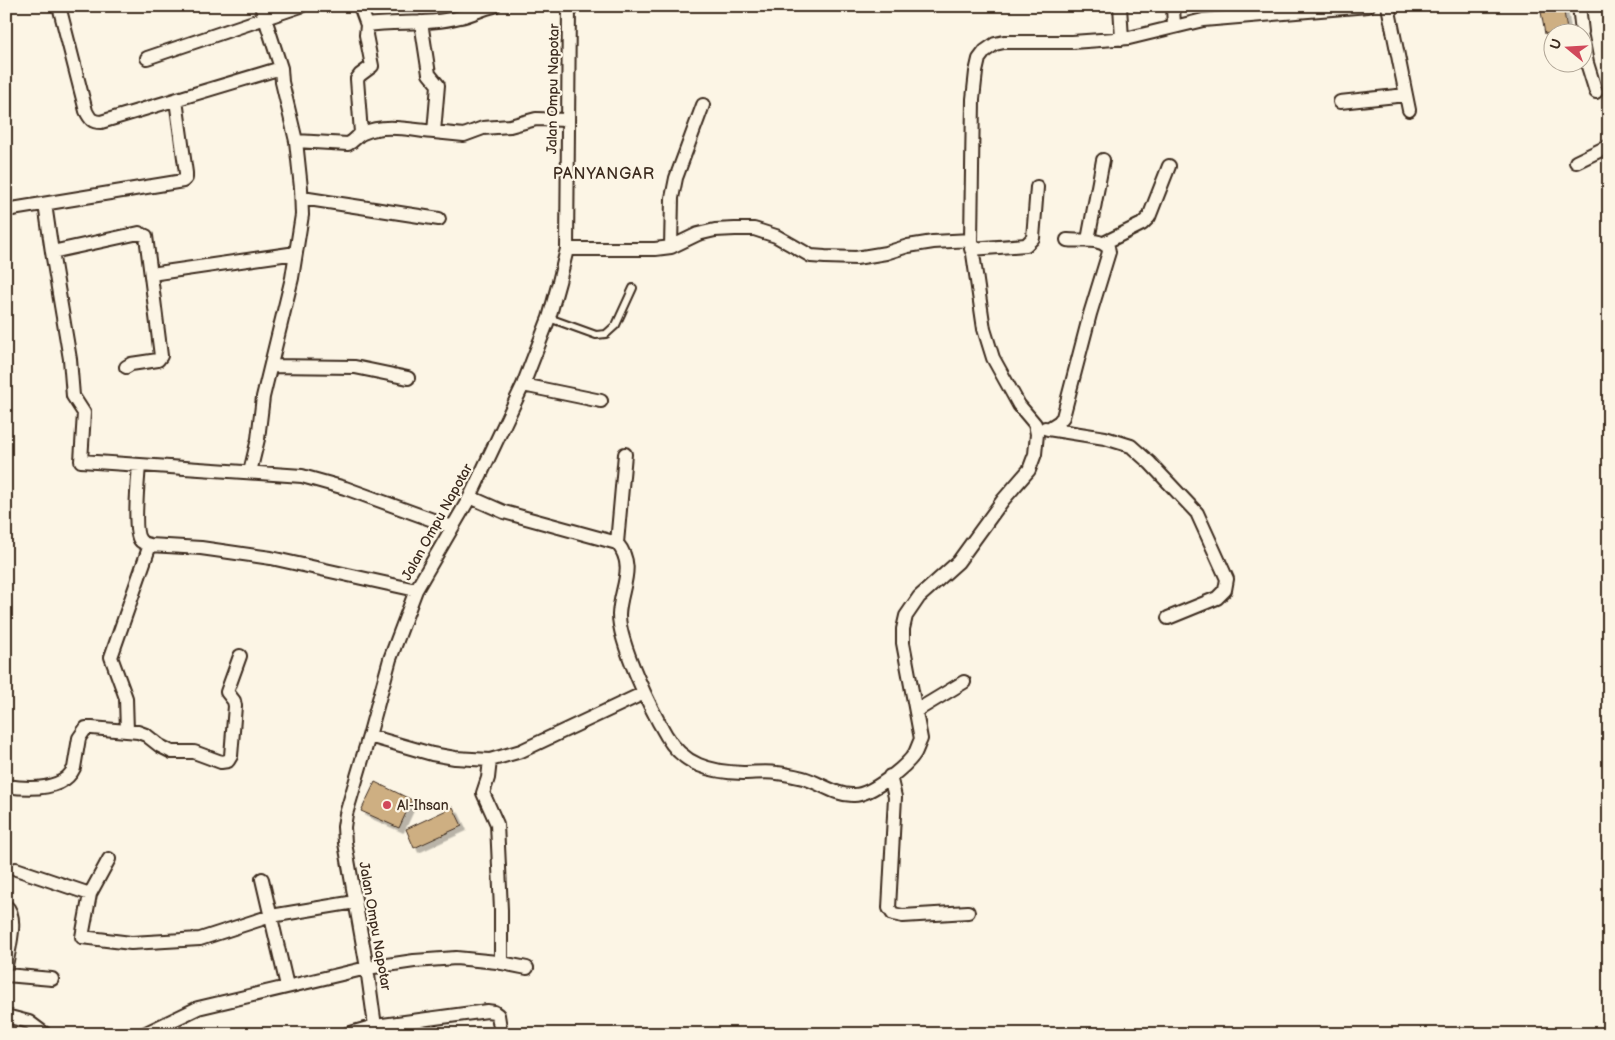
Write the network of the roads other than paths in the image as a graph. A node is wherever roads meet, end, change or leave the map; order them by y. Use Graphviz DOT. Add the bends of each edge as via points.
graph roads {
  1 [pos="59,6"];
  2 [pos="301,6"];
  3 [pos="360,6"];
  4 [pos="494,6"];
  5 [pos="569,6"];
  6 [pos="1120,6"];
  7 [pos="1173,6"];
  8 [pos="1368,6"];
  9 [pos="1388,6"];
  10 [pos="1579,6"];
  11 [pos="263,12"];
  12 [pos="421,22"];
  13 [pos="1581,22"];
  14 [pos="367,25"];
  15 [pos="1174,27"];
  16 [pos="1122,38"];
  17 [pos="147,58"];
  18 [pos="281,68"];
  19 [pos="1590,72"];
  20 [pos="1596,92"];
  21 [pos="1406,95"];
  22 [pos="176,100"];
  23 [pos="1340,102"];
  24 [pos="703,105"];
  25 [pos="1409,110"];
  26 [pos="567,120"];
  27 [pos="434,132"];
  28 [pos="361,133"];
  29 [pos="296,141"];
  30 [pos="1609,146"];
  31 [pos="1103,160"];
  32 [pos="1576,162"];
  33 [pos="1169,166"];
  34 [pos="1037,187"];
  35 [pos="302,198"];
  36 [pos="44,204"];
  37 [pos="6,210"];
  38 [pos="439,218"];
  39 [pos="1067,240"];
  40 [pos="1088,240"];
  41 [pos="971,244"];
  42 [pos="1104,244"];
  43 [pos="671,247"];
  44 [pos="567,250"];
  45 [pos="52,252"];
  46 [pos="296,253"];
  47 [pos="151,274"];
  48 [pos="633,288"];
  49 [pos="549,318"];
  50 [pos="271,366"];
  51 [pos="126,367"];
  52 [pos="408,378"];
  53 [pos="523,384"];
  54 [pos="601,401"];
  55 [pos="1034,424"];
  56 [pos="1048,429"];
  57 [pos="625,454"];
  58 [pos="139,465"];
  59 [pos="250,472"];
  60 [pos="470,497"];
  61 [pos="452,527"];
  62 [pos="617,543"];
  63 [pos="150,545"];
  64 [pos="416,590"];
  65 [pos="1168,618"];
  66 [pos="240,656"];
  67 [pos="964,682"];
  68 [pos="644,692"];
  69 [pos="916,710"];
  70 [pos="127,731"];
  71 [pos="369,736"];
  72 [pos="490,760"];
  73 [pos="890,776"];
  74 [pos="6,786"];
  75 [pos="109,859"];
  76 [pos="16,869"];
  77 [pos="262,879"];
  78 [pos="90,894"];
  79 [pos="355,902"];
  80 [pos="6,906"];
  81 [pos="968,912"];
  82 [pos="271,916"];
  83 [pos="500,963"];
  84 [pos="6,966"];
  85 [pos="367,968"];
  86 [pos="526,968"];
  87 [pos="6,975"];
  88 [pos="52,979"];
  89 [pos="287,986"];
  90 [pos="6,1016"];
  91 [pos="375,1026"];
  92 [pos="45,1034"];
  93 [pos="144,1034"];
  94 [pos="347,1034"];
  95 [pos="501,1034"];
  1 -- 22 [label="street" via="90,119 101,122"];
  2 -- 11 [label="street"];
  3 -- 14 [label="street"];
  4 -- 12 [label="street" via="462,17"];
  5 -- 26 [label="street, Jalan Ompu Napotar"];
  6 -- 16 [label="street"];
  7 -- 15 [label="street"];
  8 -- 15 [label="street" via="1213,19"];
  9 -- 21 [label="street"];
  10 -- 13 [label="street"];
  11 -- 17 [label="street"];
  11 -- 18 [label="street"];
  12 -- 14 [label="street"];
  12 -- 27 [label="street" via="429,74 438,85"];
  14 -- 28 [label="street" via="372,66 357,79"];
  15 -- 16 [label="street"];
  16 -- 41 [label="street" via="1004,42 994,44 979,59 972,99"];
  18 -- 22 [label="street"];
  18 -- 29 [label="street"];
  19 -- 20 [label="street"];
  21 -- 23 [label="street"];
  21 -- 25 [label="street"];
  22 -- 36 [label="street" via="186,173 183,181"];
  24 -- 43 [label="street" via="676,178 672,198"];
  26 -- 27 [label="street" via="536,119 510,126 483,128 464,135"];
  26 -- 44 [label="street, Jalan Ompu Napotar"];
  27 -- 28 [label="street" via="385,128"];
  28 -- 29 [label="street" via="348,144"];
  29 -- 35 [label="street"];
  30 -- 32 [label="street"];
  31 -- 40 [label="street"];
  33 -- 42 [label="street" via="1149,217"];
  34 -- 41 [label="street" via="1031,241 1026,245"];
  35 -- 38 [label="street"];
  35 -- 46 [label="street"];
  36 -- 37 [label="street"];
  36 -- 45 [label="street"];
  39 -- 40 [label="street"];
  40 -- 42 [label="street"];
  41 -- 43 [label="street" via="933,242 856,258 825,257 811,256 776,236 754,229 735,229 698,234"];
  41 -- 55 [label="street" via="984,328 993,358 1019,405"];
  42 -- 56 [label="street" via="1108,247 1107,260 1063,417"];
  43 -- 44 [label="street"];
  44 -- 49 [label="street, Jalan Ompu Napotar"];
  45 -- 47 [label="street" via="139,233 148,241"];
  45 -- 58 [label="street" via="73,396 84,413 80,459"];
  46 -- 47 [label="street"];
  46 -- 50 [label="street"];
  47 -- 51 [label="street" via="160,358"];
  48 -- 49 [label="lane" via="616,325 606,334 596,335"];
  49 -- 53 [label="street, Jalan Ompu Napotar"];
  50 -- 52 [label="street" via="355,367"];
  50 -- 59 [label="street"];
  53 -- 54 [label="street"];
  53 -- 60 [label="street, Jalan Ompu Napotar"];
  55 -- 56 [label="street"];
  55 -- 69 [label="street" via="1037,434 1035,454 1029,470 958,562 919,597 906,616 903,644"];
  56 -- 65 [label="street" via="1105,438 1131,446 1197,514 1227,579 1225,590 1217,598"];
  57 -- 62 [label="street"];
  58 -- 59 [label="street"];
  58 -- 63 [label="street" via="136,528 138,539"];
  59 -- 61 [label="street" via="302,476 328,483"];
  60 -- 61 [label="street, Jalan Ompu Napotar"];
  60 -- 62 [label="street" via="504,512"];
  61 -- 64 [label="street, Jalan Ompu Napotar"];
  62 -- 68 [label="street" via="624,551 628,568 619,622"];
  63 -- 64 [label="street" via="271,558"];
  63 -- 70 [label="street" via="112,657 126,698"];
  64 -- 71 [label="street, Jalan Ompu Napotar" via="390,659"];
  66 -- 70 [label="street" via="227,691 235,706 228,761 221,762 194,752 172,752 146,735"];
  67 -- 69 [label="street"];
  68 -- 72 [label="street" via="521,751"];
  68 -- 73 [label="street" via="666,736 679,752 688,761 708,769 742,773 777,772 853,796 867,792"];
  69 -- 73 [label="street" via="921,739 915,753"];
  70 -- 74 [label="street" via="86,728 78,738 74,768 64,780 40,788"];
  71 -- 72 [label="street" via="432,754"];
  71 -- 79 [label="street, Jalan Ompu Napotar" via="344,827"];
  72 -- 83 [label="street" via="483,794 497,824"];
  73 -- 81 [label="street" via="895,797 889,908 893,914 903,916"];
  75 -- 78 [label="street"];
  76 -- 78 [label="street"];
  77 -- 82 [label="street"];
  78 -- 82 [label="street" via="81,936 114,942 200,939"];
  79 -- 82 [label="street"];
  79 -- 85 [label="street, Jalan Ompu Napotar"];
  80 -- 84 [label="street" via="12,922"];
  82 -- 89 [label="street"];
  83 -- 85 [label="street" via="456,958"];
  83 -- 86 [label="street"];
  85 -- 89 [label="street"];
  85 -- 91 [label="street, Jalan Ompu Napotar"];
  87 -- 88 [label="street"];
  89 -- 93 [label="street" via="198,1008"];
  90 -- 92 [label="street" via="29,1022"];
  91 -- 94 [label="street"];
  91 -- 95 [label="street" via="487,1011 498,1015"];
}
